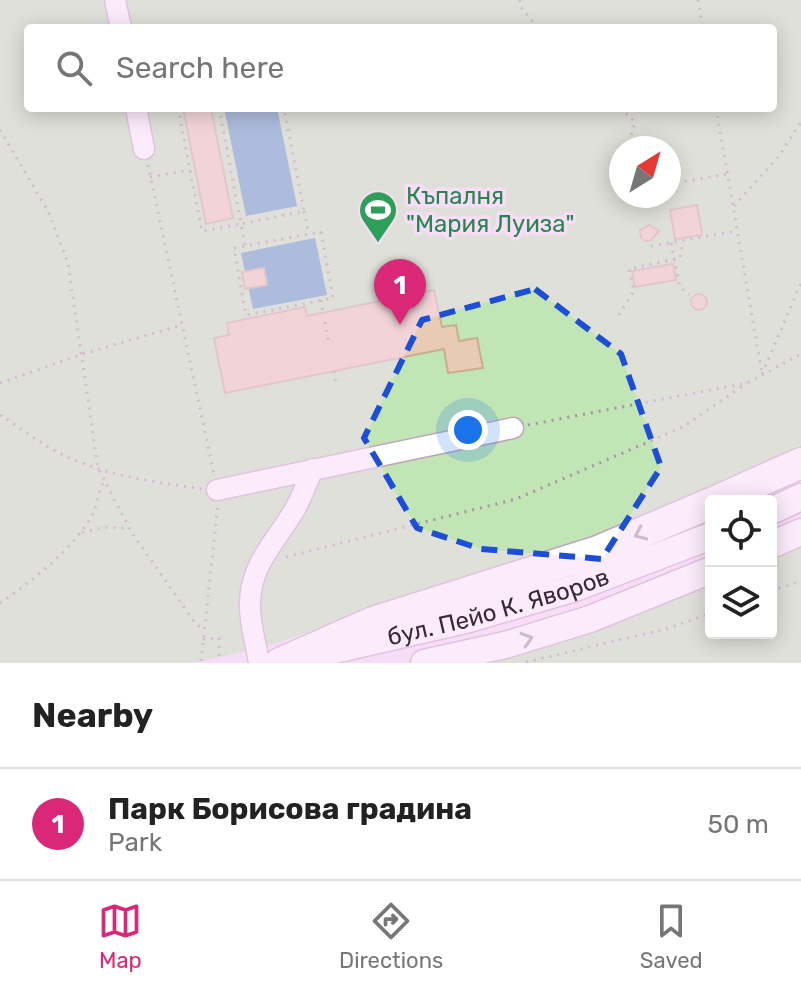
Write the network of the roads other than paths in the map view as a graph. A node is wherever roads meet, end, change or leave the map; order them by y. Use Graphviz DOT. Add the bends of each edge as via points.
graph roads {
  1 [pos="115,0"];
  2 [pos="120,24"];
  3 [pos="137,112"];
  4 [pos="144,149"];
  5 [pos="513,428"];
  6 [pos="801,463"];
  7 [pos="313,469"];
  8 [pos="217,490"];
  9 [pos="729,495"];
  10 [pos="801,497"];
  11 [pos="705,505"];
  12 [pos="777,508"];
  13 [pos="801,532"];
  14 [pos="705,538"];
  15 [pos="777,542"];
  16 [pos="705,572"];
  17 [pos="259,663"];
  18 [pos="280,663"];
  19 [pos="424,663"];
  1 -- 2 [label="lane"];
  3 -- 4 [label="lane"];
  5 -- 7 [label="lane"];
  6 -- 9 [label="highway"];
  7 -- 8 [label="lane"];
  7 -- 17 [label="lane" via="296,508 259,564 250,599"];
  10 -- 12 [label="main road"];
  11 -- 18 [label="highway, one-way" via="598,551 373,622"];
  13 -- 15 [label="main road"];
  14 -- 18 [label="main road, бул. Пейо К. Яворов" via="575,588"];
  19 -- 16 [label="main road, бул. Пейо К. Яворов, one-way" via="590,619"];
}
